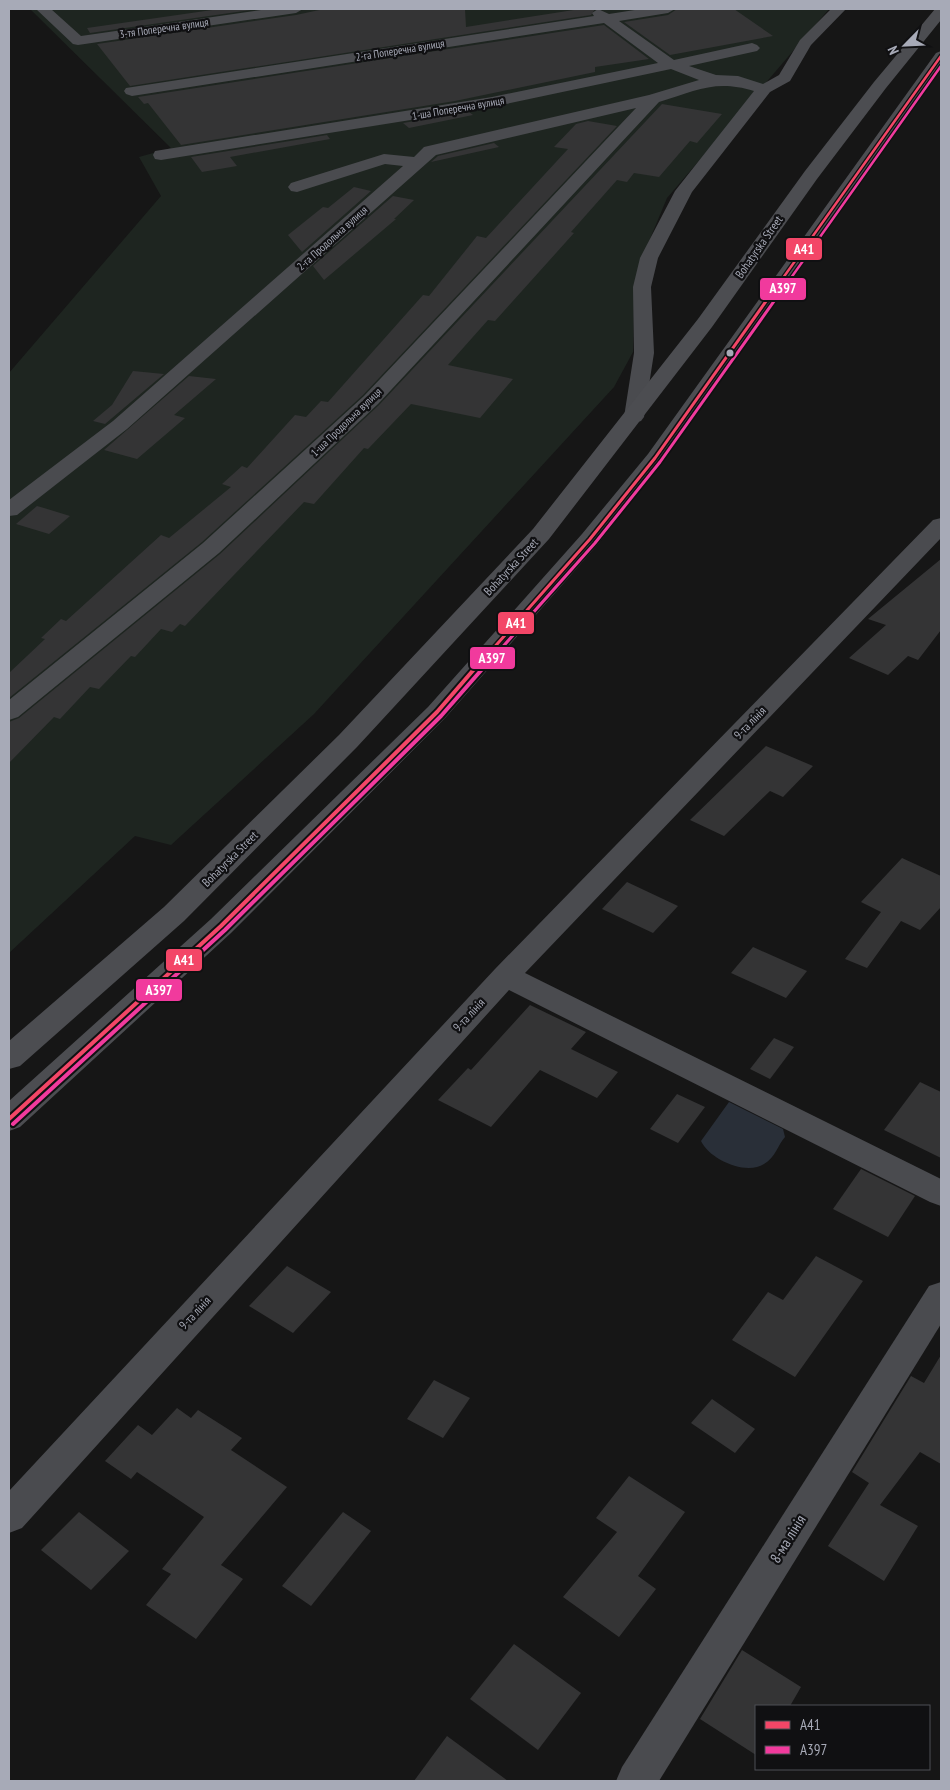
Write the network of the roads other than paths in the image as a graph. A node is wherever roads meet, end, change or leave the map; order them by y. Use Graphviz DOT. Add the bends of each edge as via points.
graph roads {
  1 [pos="43,9"];
  2 [pos="296,9"];
  3 [pos="594,9"];
  4 [pos="668,9"];
  5 [pos="839,9"];
  6 [pos="941,11"];
  7 [pos="606,18"];
  8 [pos="752,48"];
  9 [pos="941,56"];
  10 [pos="670,64"];
  11 [pos="714,80"];
  12 [pos="764,89"];
  13 [pos="132,91"];
  14 [pos="653,99"];
  15 [pos="161,155"];
  16 [pos="417,162"];
  17 [pos="297,187"];
  18 [pos="634,417"];
  19 [pos="9,510"];
  20 [pos="941,524"];
  21 [pos="9,712"];
  22 [pos="506,976"];
  23 [pos="9,1058"];
  24 [pos="9,1119"];
  25 [pos="941,1193"];
  26 [pos="941,1296"];
  27 [pos="9,1516"];
  28 [pos="636,1781"];
  1 -- 2 [label="street, 3-тя Поперечна вулиця" via="78,41"];
  3 -- 7 [label="street"];
  4 -- 7 [label="street, 2-га Поперечна вулиця"];
  5 -- 12 [label="street" via="805,43 785,78"];
  6 -- 18 [label="main road, Bohatyrska Street" via="811,175"];
  7 -- 10 [label="street"];
  7 -- 13 [label="street, 2-га Поперечна вулиця"];
  8 -- 10 [label="street, 1-ша Поперечна вулиця"];
  9 -- 24 [label="main road" via="655,458 590,539 437,712 221,926"];
  10 -- 11 [label="street"];
  10 -- 15 [label="street, 1-ша Поперечна вулиця" via="492,102"];
  11 -- 12 [label="street" via="738,81"];
  11 -- 14 [label="street, 2-га Продольна вулиця"];
  12 -- 18 [label="street" via="684,190 649,258 642,287 644,353"];
  14 -- 16 [label="street, 2-га Продольна вулиця" via="430,150"];
  14 -- 21 [label="street, 1-ша Продольна вулиця" via="371,400 211,548"];
  16 -- 17 [label="street" via="384,159"];
  16 -- 19 [label="street, 2-га Продольна вулиця" via="120,425"];
  18 -- 23 [label="main road, Bohatyrska Street" via="541,534 348,742 174,914"];
  20 -- 22 [label="street, 9-та лінія"];
  22 -- 25 [label="street"];
  22 -- 27 [label="street, 9-та лінія"];
  26 -- 28 [label="street, 8-ма лінія"];
}
